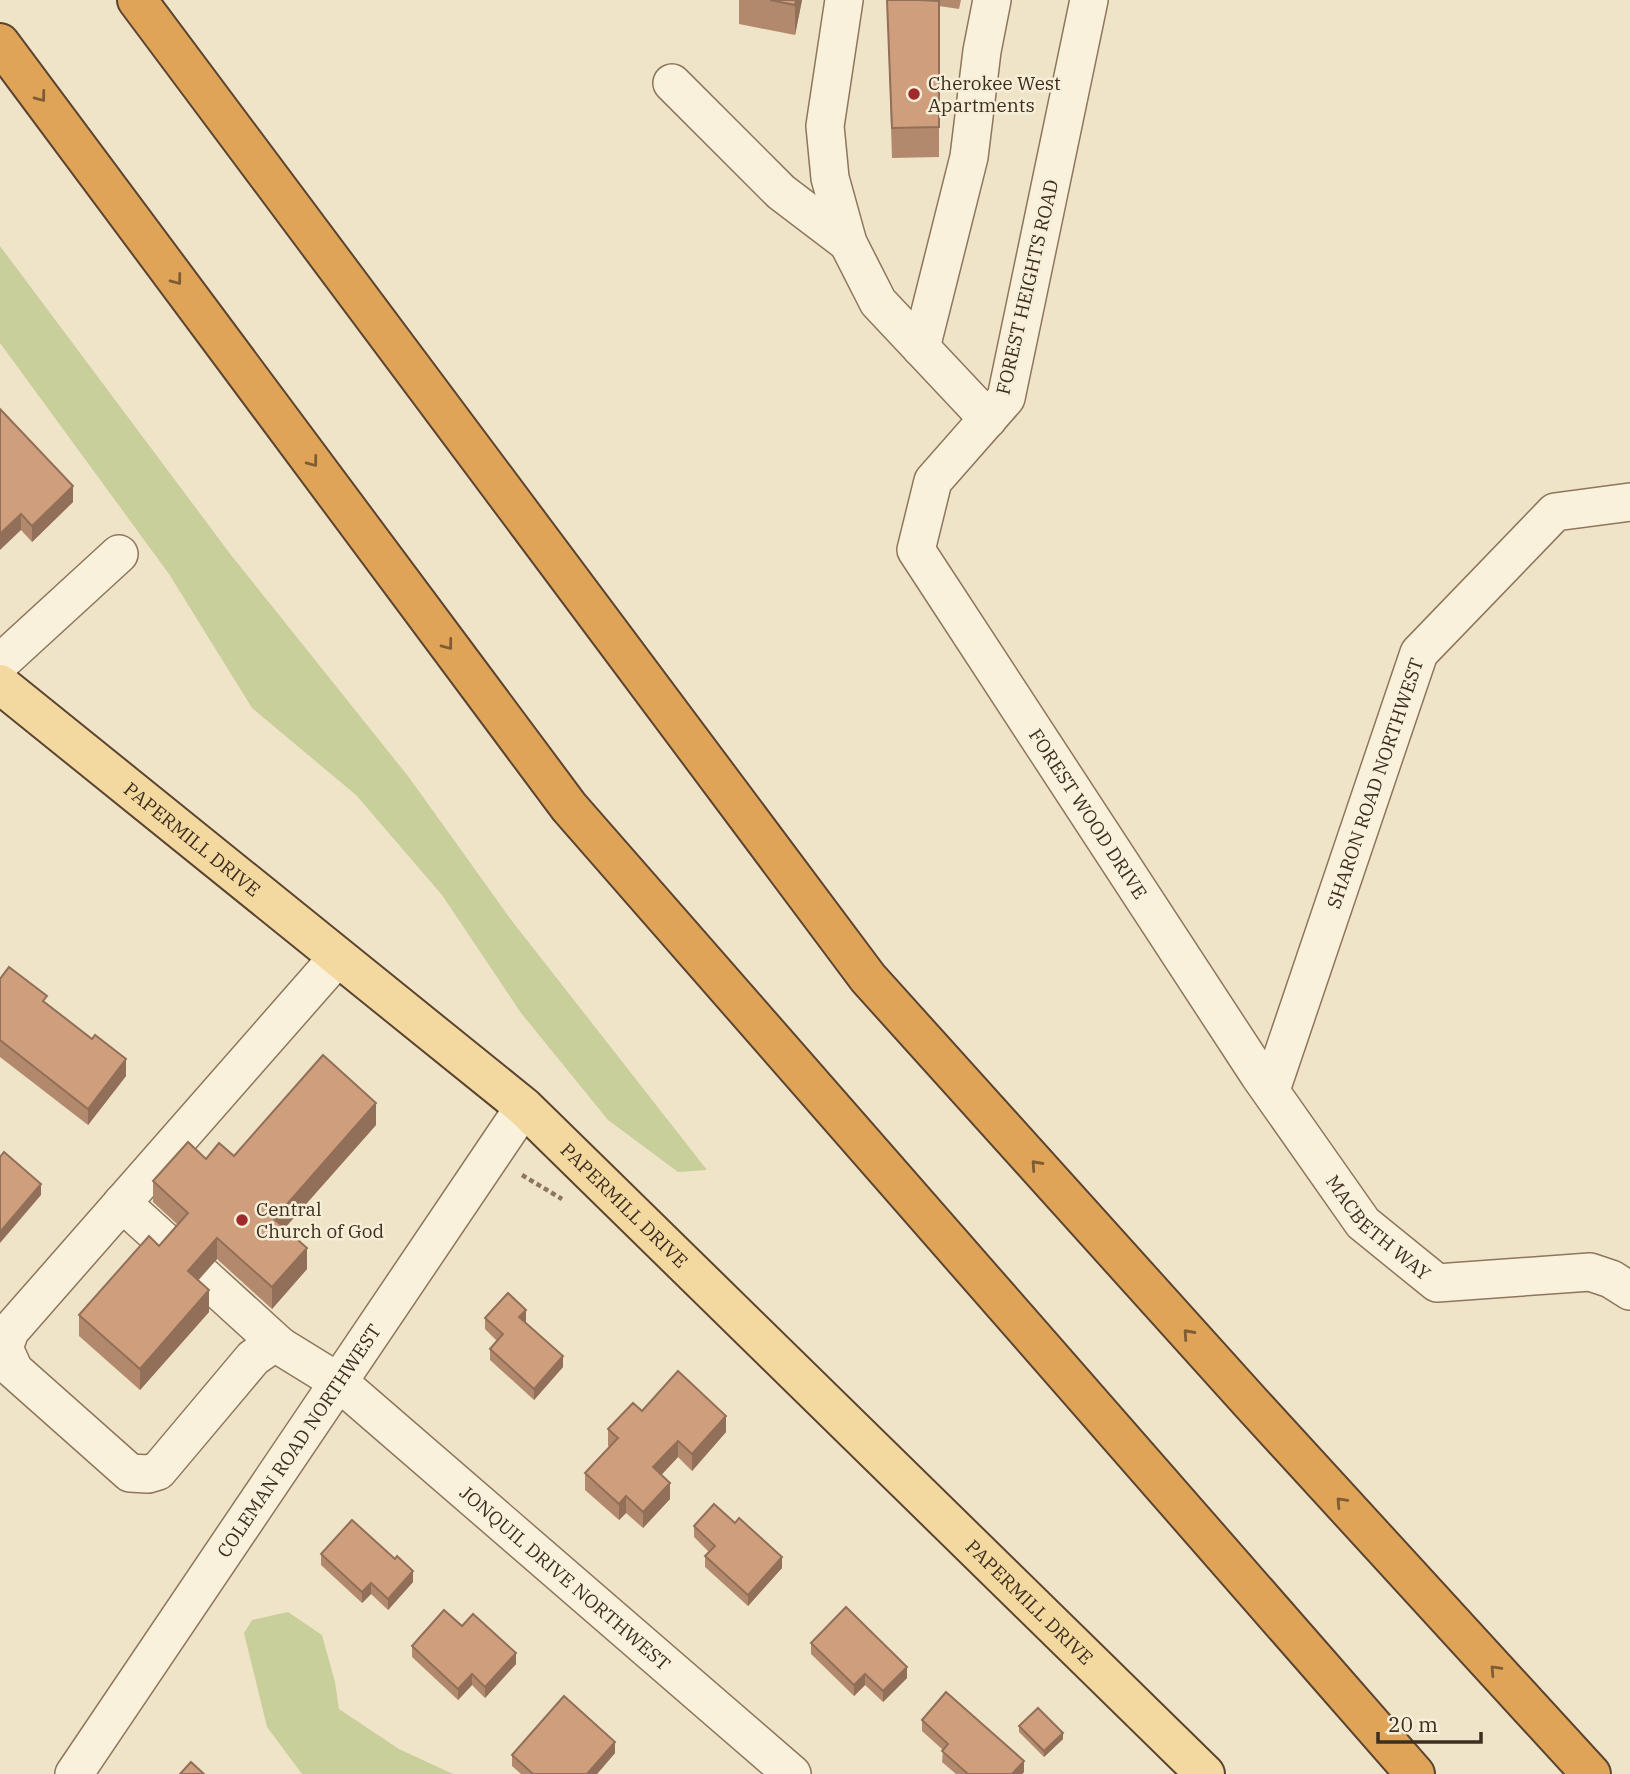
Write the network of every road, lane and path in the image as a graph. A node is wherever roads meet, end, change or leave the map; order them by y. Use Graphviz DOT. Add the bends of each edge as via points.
graph roads {
  1 [pos="137,0"];
  2 [pos="844,0"];
  3 [pos="992,0"];
  4 [pos="1089,0"];
  5 [pos="0,43"];
  6 [pos="673,83"];
  7 [pos="848,243"];
  8 [pos="921,348"];
  9 [pos="988,419"];
  10 [pos="1630,502"];
  11 [pos="916,550"];
  12 [pos="119,554"];
  13 [pos="1,682"];
  14 [pos="338,957"];
  15 [pos="1265,1082"];
  16 [pos="524,1107"];
  17 [pos="122,1203"];
  18 [pos="174,1250"];
  19 [pos="202,1275"];
  20 [pos="1630,1291"];
  21 [pos="281,1346"];
  22 [pos="340,1383"];
  23 [pos="74,1774"];
  24 [pos="792,1774"];
  25 [pos="1205,1774"];
  26 [pos="1415,1774"];
  27 [pos="1591,1774"];
  27 -- 1 [label="highway, one-way" via="868,978"];
  2 -- 7 [label="street" via="825,126 830,178"];
  3 -- 8 [label="street" via="969,157"];
  4 -- 9 [label="street, FOREST HEIGHTS ROAD" via="1006,397"];
  5 -- 26 [label="highway, one-way" via="569,807"];
  6 -- 7 [label="street" via="781,192"];
  7 -- 8 [label="street" via="878,302"];
  8 -- 9 [label="street"];
  9 -- 11 [label="street, FOREST HEIGHTS ROAD" via="933,481"];
  10 -- 15 [label="street, SHARON ROAD NORTHWEST" via="1555,512 1419,653"];
  11 -- 15 [label="street, FOREST WOOD DRIVE"];
  12 -- 13 [label="street"];
  13 -- 14 [label="main road, PAPERMILL DRIVE"];
  14 -- 16 [label="main road, PAPERMILL DRIVE"];
  14 -- 17 [label="street"];
  15 -- 20 [label="street, MACBETH WAY" via="1363,1223 1437,1283 1590,1272"];
  16 -- 22 [label="street, COLEMAN ROAD NORTHWEST"];
  16 -- 25 [label="main road, PAPERMILL DRIVE"];
  17 -- 18 [label="street"];
  17 -- 21 [label="street" via="10,1331 5,1348 14,1370 130,1473 148,1474 158,1471 253,1358 270,1346"];
  19 -- 21 [label="street, JONQUIL DRIVE NORTHWEST"];
  21 -- 22 [label="street, JONQUIL DRIVE NORTHWEST"];
  22 -- 23 [label="street, COLEMAN ROAD NORTHWEST"];
  22 -- 24 [label="street, JONQUIL DRIVE NORTHWEST"];
}
